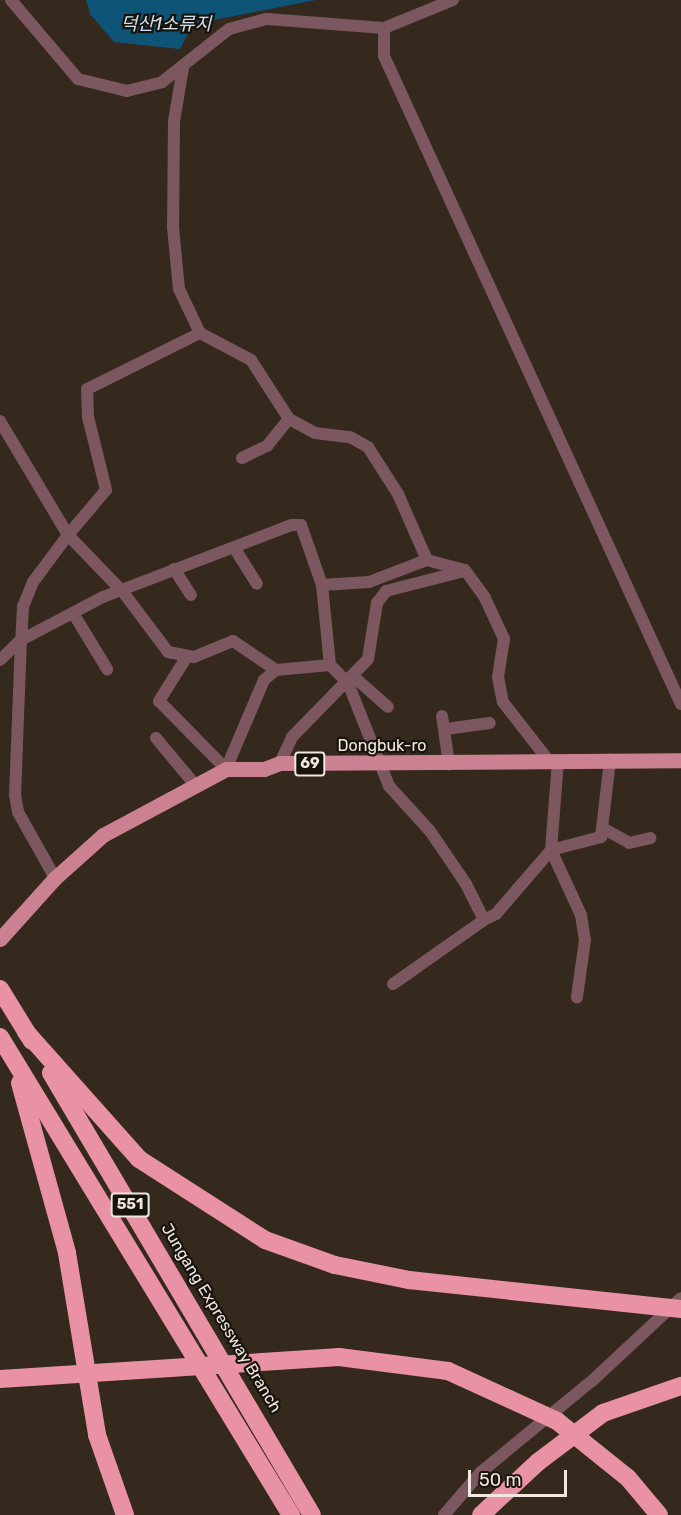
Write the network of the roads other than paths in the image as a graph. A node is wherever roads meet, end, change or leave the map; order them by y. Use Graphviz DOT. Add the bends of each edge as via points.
graph roads {
  1 [pos="11,0"];
  2 [pos="453,0"];
  3 [pos="384,28"];
  4 [pos="183,68"];
  5 [pos="200,333"];
  6 [pos="289,419"];
  7 [pos="0,421"];
  8 [pos="242,458"];
  9 [pos="68,535"];
  10 [pos="235,549"];
  11 [pos="428,560"];
  12 [pos="174,569"];
  13 [pos="465,570"];
  14 [pos="257,584"];
  15 [pos="322,585"];
  16 [pos="123,592"];
  17 [pos="191,595"];
  18 [pos="73,613"];
  19 [pos="21,640"];
  20 [pos="186,658"];
  21 [pos="0,660"];
  22 [pos="330,665"];
  23 [pos="107,669"];
  24 [pos="276,670"];
  25 [pos="351,680"];
  26 [pos="681,704"];
  27 [pos="388,707"];
  28 [pos="442,716"];
  29 [pos="490,723"];
  30 [pos="446,729"];
  31 [pos="156,738"];
  32 [pos="610,760"];
  33 [pos="681,760"];
  34 [pos="553,761"];
  35 [pos="280,763"];
  36 [pos="449,764"];
  37 [pos="381,766"];
  38 [pos="226,769"];
  39 [pos="196,786"];
  40 [pos="606,830"];
  41 [pos="650,838"];
  42 [pos="552,850"];
  43 [pos="55,878"];
  44 [pos="484,920"];
  45 [pos="0,939"];
  46 [pos="393,984"];
  47 [pos="0,989"];
  48 [pos="577,997"];
  49 [pos="26,1032"];
  50 [pos="0,1037"];
  51 [pos="13,1058"];
  52 [pos="681,1298"];
  53 [pos="681,1309"];
  54 [pos="0,1379"];
  55 [pos="681,1386"];
  56 [pos="123,1511"];
  57 [pos="291,1515"];
  58 [pos="312,1515"];
  59 [pos="444,1515"];
  60 [pos="482,1515"];
  61 [pos="659,1515"];
  1 -- 4 [label="street" via="78,79 127,91 162,82"];
  2 -- 3 [label="street"];
  3 -- 4 [label="street" via="267,19 229,29"];
  3 -- 26 [label="street" via="384,56 417,138 584,484"];
  4 -- 5 [label="street" via="174,121 173,227 179,289"];
  5 -- 6 [label="street" via="251,360"];
  5 -- 9 [label="street" via="87,389 88,417 106,490"];
  6 -- 8 [label="street" via="267,446"];
  6 -- 11 [label="street" via="315,433 350,437 369,447 398,494"];
  7 -- 9 [label="street"];
  9 -- 16 [label="street"];
  9 -- 19 [label="street" via="33,582 23,608"];
  10 -- 12 [label="street" via="223,547"];
  10 -- 14 [label="street"];
  10 -- 15 [label="street" via="301,525"];
  11 -- 13 [label="street"];
  11 -- 15 [label="street" via="369,582"];
  12 -- 16 [label="street"];
  12 -- 17 [label="street"];
  13 -- 25 [label="street" via="386,591 377,603 368,659"];
  13 -- 34 [label="street" via="504,639 498,677 503,702"];
  15 -- 22 [label="street"];
  16 -- 18 [label="street"];
  16 -- 20 [label="street" via="162,648"];
  18 -- 19 [label="street"];
  18 -- 23 [label="street"];
  19 -- 21 [label="street"];
  19 -- 43 [label="street" via="15,795 18,812"];
  20 -- 24 [label="street" via="233,641"];
  20 -- 38 [label="street" via="159,701"];
  22 -- 24 [label="street"];
  22 -- 25 [label="street"];
  24 -- 38 [label="street" via="264,680"];
  25 -- 27 [label="street"];
  25 -- 35 [label="street" via="292,737"];
  25 -- 37 [label="street"];
  28 -- 30 [label="street"];
  29 -- 30 [label="street"];
  30 -- 36 [label="street"];
  31 -- 39 [label="street"];
  32 -- 33 [label="main road, Dongbuk-ro / 69"];
  32 -- 34 [label="main road, Dongbuk-ro / 69"];
  32 -- 40 [label="street"];
  34 -- 36 [label="main road, Dongbuk-ro / 69"];
  34 -- 42 [label="street"];
  35 -- 37 [label="main road, Dongbuk-ro / 69"];
  35 -- 38 [label="main road, Dongbuk-ro / 69" via="264,769"];
  36 -- 37 [label="main road, Dongbuk-ro / 69"];
  37 -- 44 [label="street" via="397,798 430,831 466,884"];
  38 -- 39 [label="main road, Dongbuk-ro / 69"];
  39 -- 43 [label="main road, Dongbuk-ro / 69" via="103,835"];
  40 -- 41 [label="street" via="629,843"];
  40 -- 42 [label="street" via="595,839"];
  42 -- 44 [label="street" via="496,914"];
  42 -- 48 [label="street" via="581,915 585,940"];
  43 -- 45 [label="main road, Dongbuk-ro / 69"];
  44 -- 46 [label="street"];
  47 -- 49 [label="highway, Jungang Expressway Branch / 551"];
  49 -- 53 [label="highway" via="139,1159 265,1240 335,1265 409,1280"];
  49 -- 58 [label="highway, Jungang Expressway Branch / 551" via="212,1340"];
  50 -- 51 [label="highway, 551"];
  51 -- 56 [label="highway" via="53,1196 92,1401"];
  51 -- 57 [label="highway, 551"];
  52 -- 59 [label="street" via="593,1380 481,1472"];
  54 -- 61 [label="highway" via="246,1359 366,1357 448,1371 528,1404 593,1447"];
  55 -- 60 [label="highway" via="603,1413 538,1462"];
}
